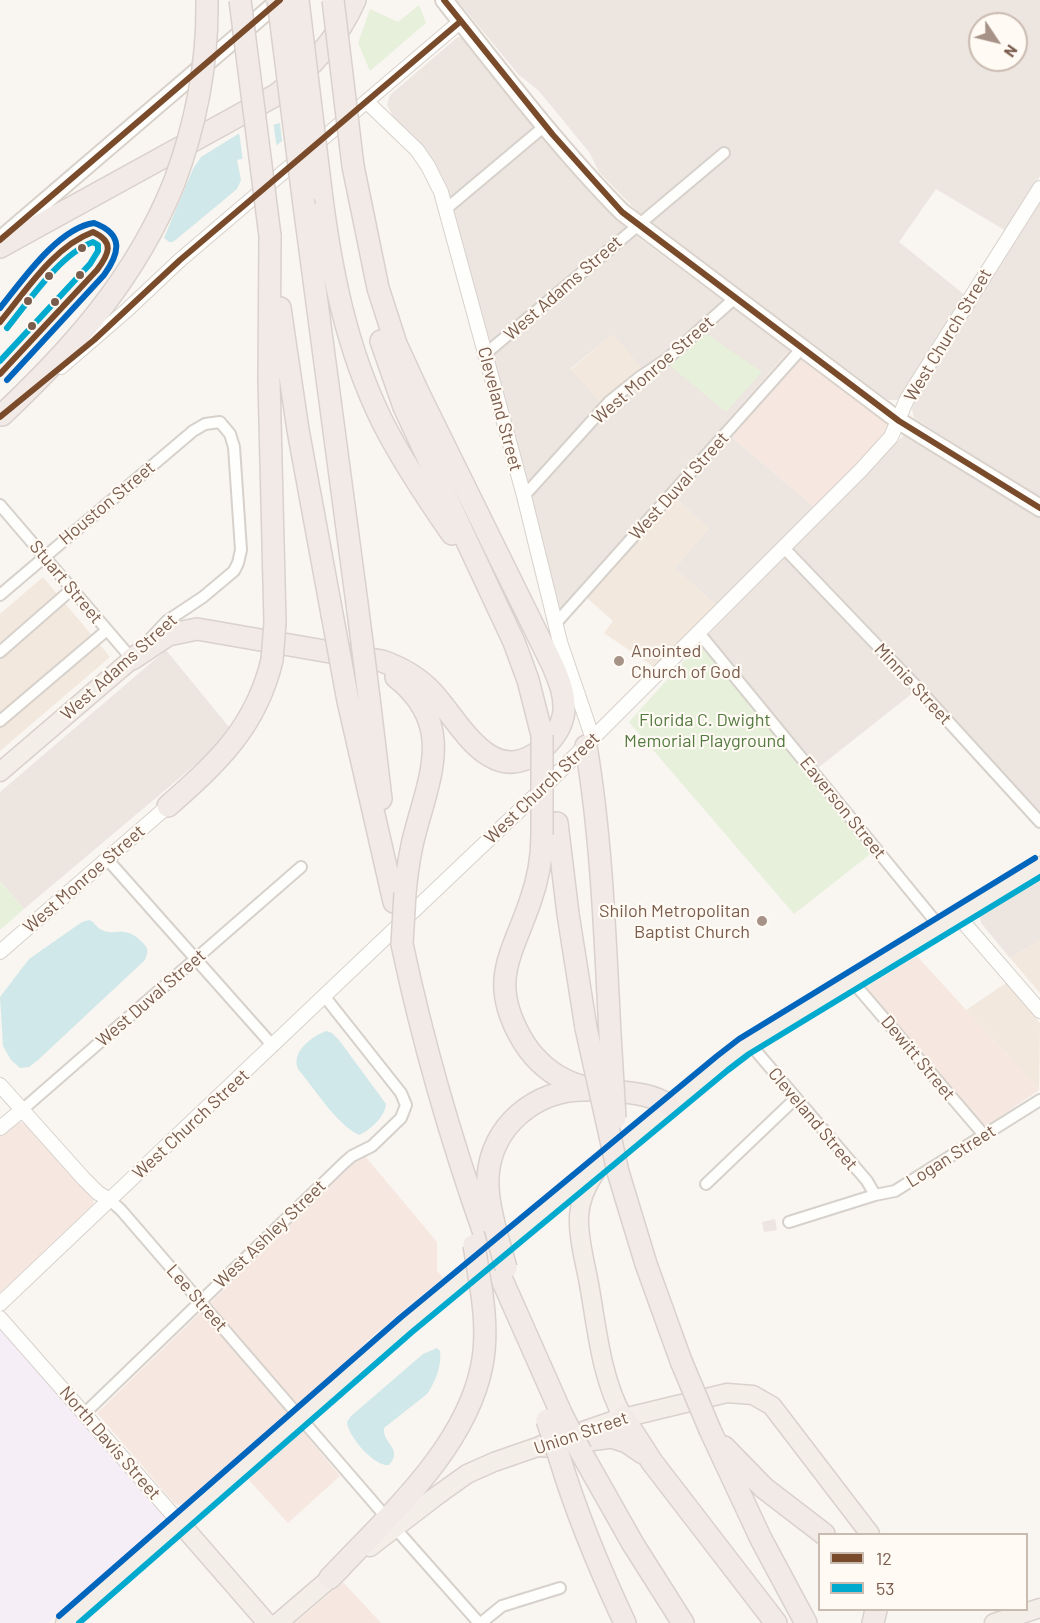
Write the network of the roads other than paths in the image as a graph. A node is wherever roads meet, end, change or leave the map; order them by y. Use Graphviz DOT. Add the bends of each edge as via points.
graph roads {
  1 [pos="207,0"];
  2 [pos="240,0"];
  3 [pos="279,0"];
  4 [pos="298,0"];
  5 [pos="333,0"];
  6 [pos="355,0"];
  7 [pos="444,0"];
  8 [pos="461,21"];
  9 [pos="367,102"];
  10 [pos="546,125"];
  11 [pos="724,153"];
  12 [pos="354,166"];
  13 [pos="1040,188"];
  14 [pos="446,209"];
  15 [pos="638,225"];
  16 [pos="270,236"];
  17 [pos="0,240"];
  18 [pos="0,247"];
  19 [pos="735,298"];
  20 [pos="802,348"];
  21 [pos="484,355"];
  22 [pos="1,416"];
  23 [pos="899,421"];
  24 [pos="524,496"];
  25 [pos="0,504"];
  26 [pos="1040,508"];
  27 [pos="784,548"];
  28 [pos="45,557"];
  29 [pos="238,563"];
  30 [pos="72,590"];
  31 [pos="0,595"];
  32 [pos="497,606"];
  33 [pos="556,623"];
  34 [pos="107,630"];
  35 [pos="699,633"];
  36 [pos="0,652"];
  37 [pos="353,656"];
  38 [pos="132,659"];
  39 [pos="0,721"];
  40 [pos="590,742"];
  41 [pos="0,772"];
  42 [pos="168,806"];
  43 [pos="1040,822"];
  44 [pos="549,829"];
  45 [pos="107,859"];
  46 [pos="1040,866"];
  47 [pos="301,867"];
  48 [pos="399,897"];
  49 [pos="958,916"];
  50 [pos="940,927"];
  51 [pos="0,952"];
  52 [pos="196,960"];
  53 [pos="852,981"];
  54 [pos="325,997"];
  55 [pos="1040,1011"];
  56 [pos="750,1044"];
  57 [pos="273,1046"];
  58 [pos="0,1085"];
  59 [pos="610,1091"];
  60 [pos="796,1098"];
  61 [pos="1040,1100"];
  62 [pos="670,1106"];
  63 [pos="22,1110"];
  64 [pos="0,1128"];
  65 [pos="984,1135"];
  66 [pos="611,1167"];
  67 [pos="706,1184"];
  68 [pos="875,1195"];
  69 [pos="110,1200"];
  70 [pos="789,1222"];
  71 [pos="485,1236"];
  72 [pos="502,1270"];
  73 [pos="200,1301"];
  74 [pos="0,1304"];
  75 [pos="0,1318"];
  76 [pos="85,1413"];
  77 [pos="300,1417"];
  78 [pos="623,1417"];
  79 [pos="555,1418"];
  80 [pos="710,1430"];
  81 [pos="551,1452"];
  82 [pos="652,1462"];
  83 [pos="391,1522"];
  84 [pos="180,1523"];
  85 [pos="823,1533"];
  86 [pos="869,1533"];
  87 [pos="330,1578"];
  88 [pos="560,1588"];
  89 [pos="1040,1608"];
  90 [pos="65,1623"];
  91 [pos="267,1623"];
  92 [pos="278,1623"];
  93 [pos="480,1623"];
  94 [pos="625,1623"];
  95 [pos="683,1623"];
  96 [pos="776,1623"];
  97 [pos="806,1623"];
  98 [pos="994,1623"];
  1 -- 22 [label="highway, bridge" via="206,46 191,134 148,240 118,288 65,352"];
  2 -- 16 [label="highway, bridge"];
  3 -- 17 [label="main road"];
  3 -- 48 [label="highway, bridge" via="369,698"];
  4 -- 32 [label="highway, bridge" via="330,259 352,346 373,402 411,473"];
  5 -- 12 [label="highway, bridge"];
  6 -- 18 [label="highway" via="323,51 276,95"];
  7 -- 8 [label="main road"];
  8 -- 9 [label="street"];
  8 -- 10 [label="main road"];
  9 -- 14 [label="street, Cleveland Street" via="417,150 441,192"];
  9 -- 22 [label="street"];
  10 -- 14 [label="street"];
  10 -- 15 [label="main road" via="601,190"];
  11 -- 15 [label="street, West Adams Street"];
  12 -- 32 [label="highway" via="365,274 384,350 404,407"];
  12 -- 37 [label="highway" via="390,329 553,666 563,696 562,723 551,739 529,757 509,761 496,758 469,740 434,693 415,677 390,664"];
  13 -- 23 [label="street, West Church Street" via="908,399"];
  14 -- 21 [label="street, Cleveland Street"];
  15 -- 19 [label="main road"];
  15 -- 21 [label="street, West Adams Street"];
  16 -- 42 [label="highway, bridge" via="275,623 272,660 257,703 237,738 210,769"];
  16 -- 48 [label="highway, bridge" via="298,430 348,701"];
  19 -- 20 [label="main road"];
  19 -- 24 [label="street, West Monroe Street" via="609,402"];
  20 -- 23 [label="main road"];
  20 -- 33 [label="street, West Duval Street"];
  21 -- 24 [label="street, Cleveland Street"];
  23 -- 26 [label="main road"];
  23 -- 27 [label="street, West Church Street" via="891,437"];
  24 -- 33 [label="street, Cleveland Street"];
  25 -- 28 [label="street, Stuart Street"];
  27 -- 35 [label="street, West Church Street"];
  27 -- 43 [label="street, Minnie Street"];
  28 -- 29 [label="street, Houston Street" via="193,431 220,422 234,447 241,550"];
  28 -- 30 [label="street, Stuart Street"];
  28 -- 31 [label="street, Houston Street"];
  29 -- 38 [label="street, West Adams Street" via="203,597 167,621"];
  30 -- 34 [label="street, Stuart Street"];
  30 -- 36 [label="street"];
  32 -- 44 [label="highway, bridge" via="521,661 542,735"];
  33 -- 40 [label="street, Cleveland Street"];
  34 -- 38 [label="street, Stuart Street"];
  34 -- 39 [label="street"];
  35 -- 40 [label="street, West Church Street"];
  35 -- 50 [label="street, Eaverson Street"];
  37 -- 38 [label="highway" via="197,629 168,635"];
  37 -- 48 [label="highway" via="383,668 405,684 423,708 433,737 433,768"];
  38 -- 41 [label="main road, West Adams Street"];
  40 -- 54 [label="street, West Church Street"];
  40 -- 66 [label="highway, bridge" via="610,1034"];
  42 -- 45 [label="street, West Monroe Street"];
  44 -- 59 [label="highway" via="537,880 507,962 507,1003 520,1037 540,1064 574,1084"];
  44 -- 66 [label="highway, bridge"];
  45 -- 51 [label="street, West Monroe Street"];
  45 -- 52 [label="street"];
  46 -- 49 [label="main road"];
  47 -- 52 [label="street, West Duval Street"];
  48 -- 71 [label="highway, bridge" via="402,944 426,1047"];
  49 -- 50 [label="main road"];
  49 -- 55 [label="street"];
  50 -- 53 [label="main road"];
  52 -- 57 [label="street"];
  52 -- 63 [label="street, West Duval Street"];
  53 -- 56 [label="main road"];
  53 -- 65 [label="street, Dewitt Street"];
  54 -- 57 [label="street, West Church Street"];
  54 -- 73 [label="street, West Ashley Street" via="401,1094 406,1109 399,1121 372,1146 345,1162"];
  56 -- 60 [label="street, Cleveland Street"];
  56 -- 62 [label="main road"];
  57 -- 69 [label="street, West Church Street"];
  58 -- 63 [label="street, Lee Street"];
  59 -- 62 [label="highway" via="648,1095"];
  59 -- 71 [label="highway" via="581,1090 545,1097 522,1111 508,1126 489,1168"];
  60 -- 67 [label="street"];
  60 -- 68 [label="street, Cleveland Street"];
  61 -- 65 [label="street, Logan Street"];
  62 -- 66 [label="main road"];
  63 -- 64 [label="street, West Duval Street"];
  63 -- 69 [label="street, Lee Street" via="84,1179"];
  65 -- 68 [label="street, Logan Street" via="896,1191"];
  66 -- 77 [label="main road" via="415,1318"];
  66 -- 78 [label="main road" via="585,1190 579,1224 602,1356"];
  66 -- 80 [label="highway, bridge" via="625,1195 656,1292"];
  68 -- 70 [label="street, Logan Street"];
  69 -- 73 [label="street, Lee Street"];
  69 -- 74 [label="street, West Church Street"];
  71 -- 72 [label="highway, bridge"];
  71 -- 83 [label="highway, bridge" via="481,1288 485,1339 473,1396 445,1448"];
  72 -- 79 [label="highway"];
  72 -- 79 [label="highway"];
  73 -- 76 [label="street, West Ashley Street"];
  73 -- 77 [label="street, Lee Street"];
  75 -- 76 [label="street, North Davis Street"];
  76 -- 84 [label="street, North Davis Street"];
  77 -- 83 [label="street, Lee Street"];
  77 -- 84 [label="main road"];
  78 -- 81 [label="main road, Union Street"];
  78 -- 82 [label="highway"];
  78 -- 86 [label="main road, Union Street" via="727,1393 758,1397 776,1411"];
  79 -- 81 [label="highway, bridge"];
  79 -- 95 [label="highway, bridge" via="581,1452"];
  80 -- 85 [label="highway" via="756,1480"];
  80 -- 97 [label="highway" via="760,1539"];
  81 -- 82 [label="highway" via="612,1437 632,1444"];
  81 -- 83 [label="main road, Union Street" via="494,1462 467,1474"];
  81 -- 94 [label="highway"];
  82 -- 96 [label="highway"];
  83 -- 87 [label="highway"];
  83 -- 93 [label="street, Lee Street"];
  84 -- 90 [label="main road"];
  84 -- 91 [label="main road, North Davis Street"];
  87 -- 92 [label="main road"];
  88 -- 93 [label="street" via="502,1606"];
  89 -- 98 [label="main road"];
}
